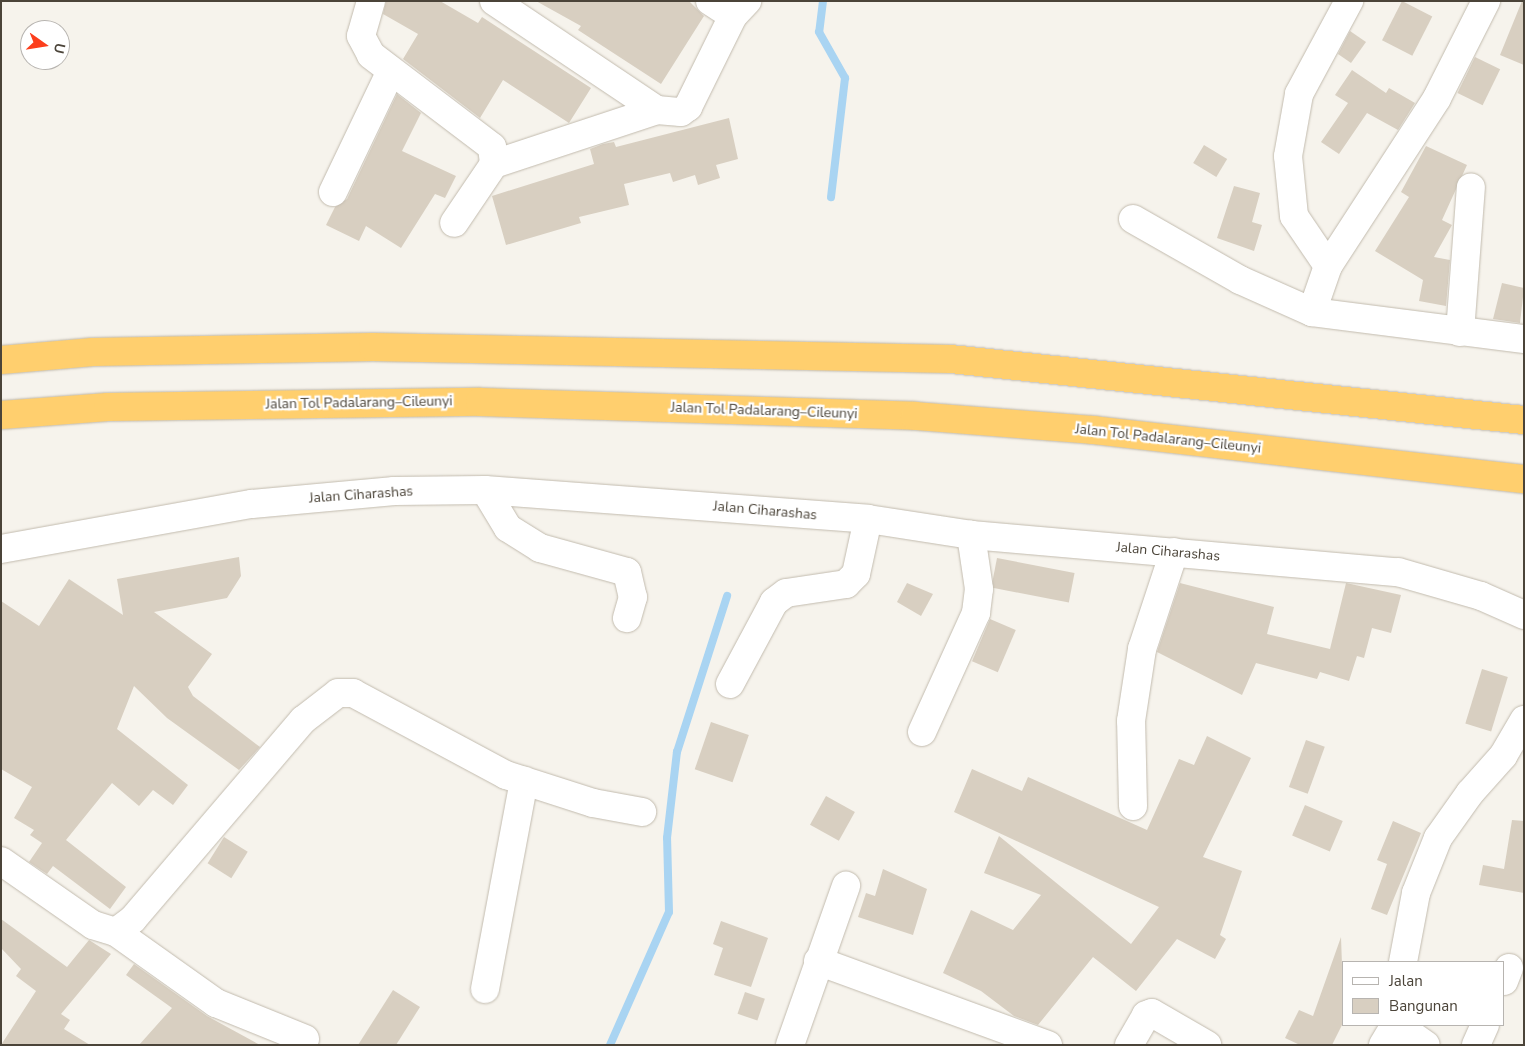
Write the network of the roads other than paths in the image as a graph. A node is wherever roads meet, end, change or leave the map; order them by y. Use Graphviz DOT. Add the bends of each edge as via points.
graph roads {
  1 [pos="371,1"];
  2 [pos="494,1"];
  3 [pos="710,1"];
  4 [pos="1349,1"];
  5 [pos="1486,1"];
  6 [pos="740,8"];
  7 [pos="391,71"];
  8 [pos="656,110"];
  9 [pos="494,164"];
  10 [pos="1471,187"];
  11 [pos="333,192"];
  12 [pos="1134,219"];
  13 [pos="454,223"];
  14 [pos="1328,266"];
  15 [pos="1312,312"];
  16 [pos="1460,332"];
  17 [pos="1524,339"];
  18 [pos="1,360"];
  19 [pos="1,415"];
  20 [pos="1524,420"];
  21 [pos="1524,479"];
  22 [pos="485,490"];
  23 [pos="868,519"];
  24 [pos="971,535"];
  25 [pos="1,549"];
  26 [pos="1174,552"];
  27 [pos="1524,615"];
  28 [pos="627,618"];
  29 [pos="730,684"];
  30 [pos="1524,720"];
  31 [pos="922,732"];
  32 [pos="524,781"];
  33 [pos="1133,806"];
  34 [pos="642,812"];
  35 [pos="1,861"];
  36 [pos="846,886"];
  37 [pos="116,932"];
  38 [pos="818,961"];
  39 [pos="1403,961"];
  40 [pos="485,989"];
  41 [pos="1395,1026"];
  42 [pos="1398,1026"];
  43 [pos="1485,1026"];
  44 [pos="794,1032"];
  45 [pos="305,1039"];
  46 [pos="1045,1044"];
  47 [pos="1129,1045"];
  48 [pos="1207,1045"];
  49 [pos="1383,1045"];
  50 [pos="1426,1045"];
  51 [pos="1476,1045"];
  1 -- 7 [label="street" via="361,36 371,55"];
  2 -- 8 [label="street"];
  3 -- 6 [label="street"];
  4 -- 14 [label="street" via="1299,94 1288,156 1294,216"];
  5 -- 14 [label="street" via="1437,98"];
  6 -- 8 [label="street" via="688,107 681,112"];
  7 -- 9 [label="street" via="487,141"];
  7 -- 11 [label="street"];
  8 -- 9 [label="street"];
  9 -- 13 [label="street"];
  10 -- 16 [label="street"];
  12 -- 15 [label="street" via="1240,280"];
  14 -- 15 [label="street"];
  15 -- 16 [label="street"];
  16 -- 17 [label="street"];
  18 -- 20 [label="highway" via="93,352 373,347 951,359"];
  19 -- 21 [label="highway, Jalan Tol Padalarang–Cileunyi" via="108,407 480,402 915,416 1093,430"];
  22 -- 23 [label="street, Jalan Ciharashas"];
  22 -- 25 [label="street, Jalan Ciharashas" via="394,491 252,504"];
  22 -- 28 [label="street" via="508,528 540,548 628,572 633,597"];
  23 -- 24 [label="street, Jalan Ciharashas"];
  23 -- 29 [label="street" via="856,574 846,584 786,593 774,602"];
  24 -- 26 [label="street, Jalan Ciharashas"];
  24 -- 31 [label="street" via="979,589 976,613"];
  26 -- 27 [label="street, Jalan Ciharashas" via="1398,572 1481,596"];
  26 -- 33 [label="street" via="1139,666 1129,758"];
  30 -- 39 [label="street" via="1503,756 1470,793 1438,838 1416,893"];
  32 -- 34 [label="street"];
  32 -- 37 [label="street" via="353,693 329,696 195,843 134,919"];
  32 -- 40 [label="street"];
  35 -- 37 [label="street" via="93,925"];
  36 -- 38 [label="street"];
  37 -- 45 [label="street" via="216,1003"];
  38 -- 44 [label="street"];
  38 -- 46 [label="street"];
  41 -- 49 [label="street"];
  42 -- 50 [label="street"];
  43 -- 51 [label="street"];
  47 -- 48 [label="street" via="1146,1015 1152,1013"];
}
